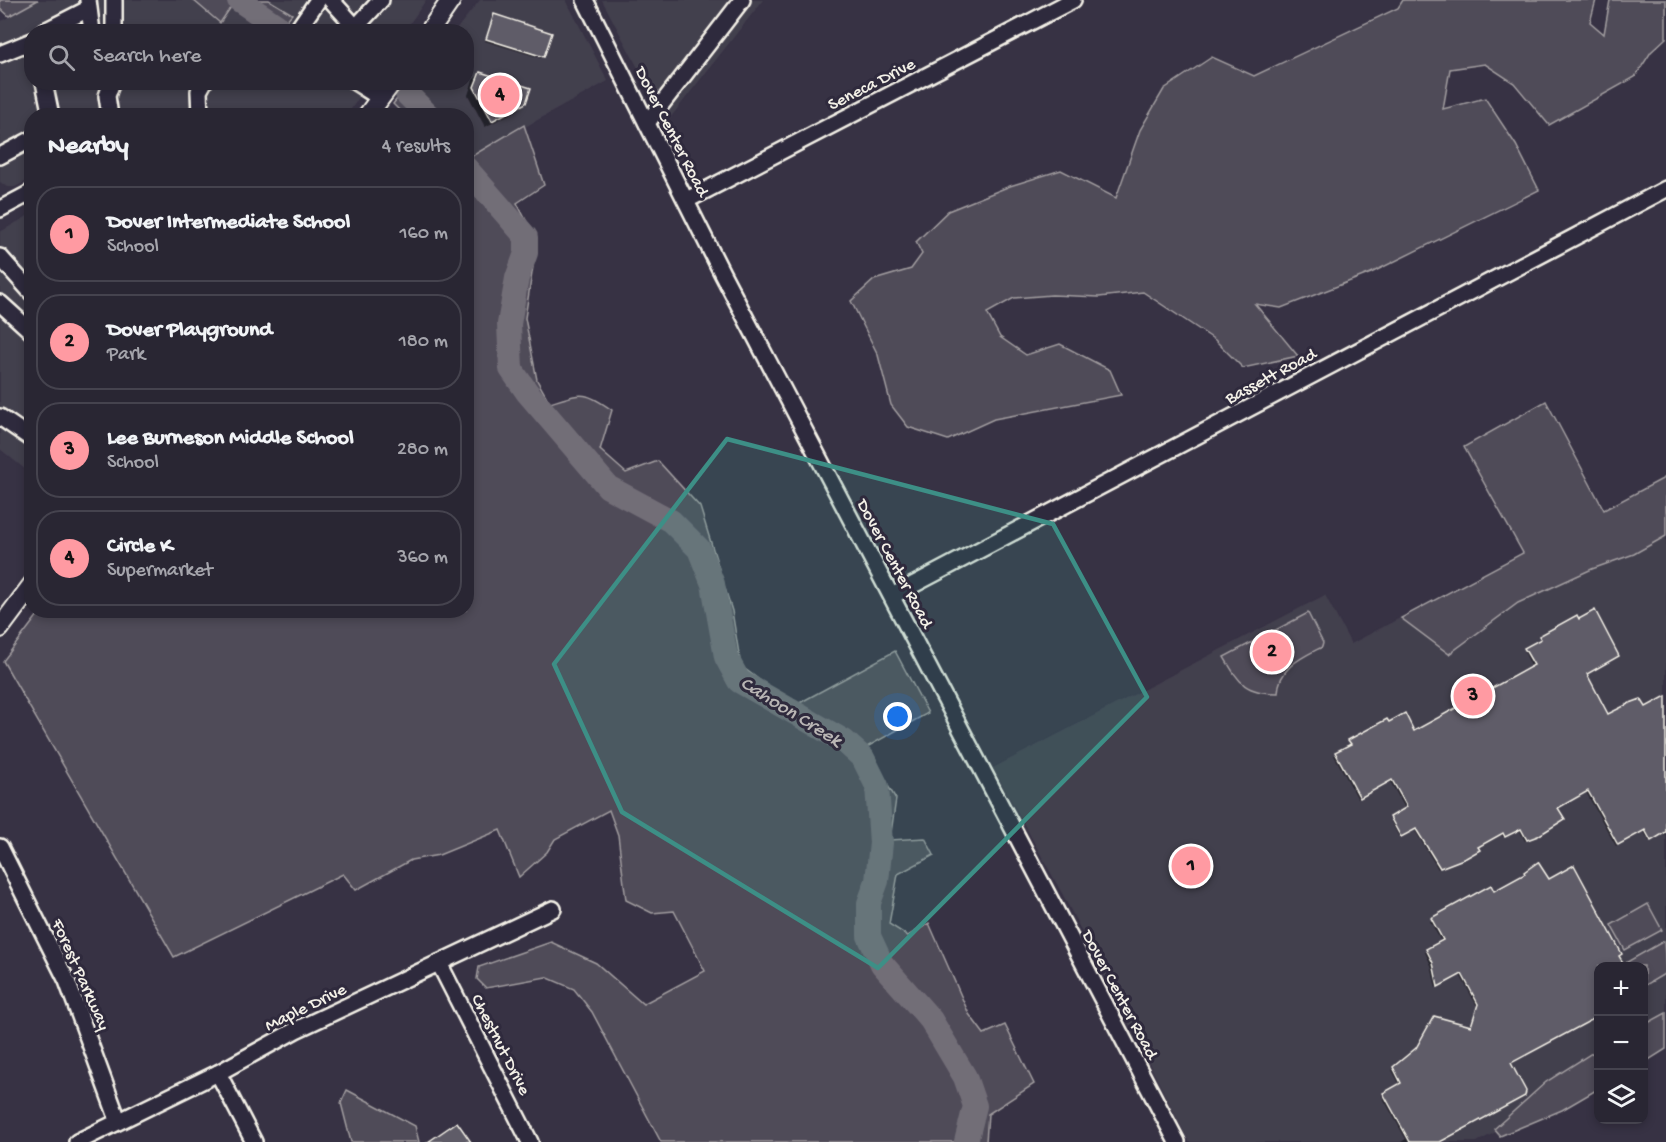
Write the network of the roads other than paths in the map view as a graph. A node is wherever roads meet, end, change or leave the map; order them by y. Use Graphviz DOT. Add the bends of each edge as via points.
graph roads {
  1 [pos="114,0"];
  2 [pos="318,0"];
  3 [pos="331,0"];
  4 [pos="381,0"];
  5 [pos="585,0"];
  6 [pos="742,0"];
  7 [pos="1073,0"];
  8 [pos="449,1"];
  9 [pos="88,5"];
  10 [pos="56,24"];
  11 [pos="91,24"];
  12 [pos="114,24"];
  13 [pos="302,24"];
  14 [pos="353,24"];
  15 [pos="362,24"];
  16 [pos="434,24"];
  17 [pos="24,44"];
  18 [pos="0,54"];
  19 [pos="46,90"];
  20 [pos="109,90"];
  21 [pos="199,90"];
  22 [pos="368,90"];
  23 [pos="386,90"];
  24 [pos="380,98"];
  25 [pos="49,108"];
  26 [pos="109,108"];
  27 [pos="200,108"];
  28 [pos="373,108"];
  29 [pos="647,123"];
  30 [pos="24,143"];
  31 [pos="0,156"];
  32 [pos="1666,189"];
  33 [pos="24,196"];
  34 [pos="687,200"];
  35 [pos="0,209"];
  36 [pos="0,257"];
  37 [pos="24,284"];
  38 [pos="0,303"];
  39 [pos="24,325"];
  40 [pos="0,417"];
  41 [pos="24,434"];
  42 [pos="24,596"];
  43 [pos="892,597"];
  44 [pos="0,628"];
  45 [pos="0,847"];
  46 [pos="552,909"];
  47 [pos="439,963"];
  48 [pos="218,1072"];
  49 [pos="118,1120"];
  50 [pos="77,1142"];
  51 [pos="254,1142"];
  52 [pos="530,1142"];
  53 [pos="1177,1142"];
  1 -- 12 [label="street"];
  2 -- 13 [label="street"];
  3 -- 14 [label="street"];
  4 -- 15 [label="street"];
  5 -- 29 [label="street, Dover Center Road"];
  6 -- 29 [label="street"];
  7 -- 34 [label="street, Seneca Drive"];
  8 -- 16 [label="main road"];
  9 -- 10 [label="street"];
  9 -- 11 [label="street"];
  17 -- 18 [label="street"];
  19 -- 25 [label="street"];
  20 -- 26 [label="street"];
  21 -- 27 [label="street"];
  22 -- 24 [label="street"];
  23 -- 24 [label="main road"];
  24 -- 28 [label="main road"];
  29 -- 34 [label="street, Dover Center Road"];
  30 -- 31 [label="street"];
  32 -- 43 [label="street, Bassett Road"];
  33 -- 35 [label="street"];
  34 -- 43 [label="street, Dover Center Road"];
  36 -- 37 [label="street"];
  38 -- 39 [label="street"];
  40 -- 41 [label="street"];
  42 -- 44 [label="main road"];
  43 -- 53 [label="street, Dover Center Road"];
  45 -- 49 [label="street, Forest Parkway" via="68,981"];
  46 -- 47 [label="street, Maple Drive"];
  47 -- 48 [label="street, Maple Drive" via="296,1030"];
  47 -- 52 [label="street, Chestnut Drive"];
  48 -- 49 [label="street, Maple Drive"];
  48 -- 51 [label="street"];
  49 -- 50 [label="street, Maple Drive"];
}
